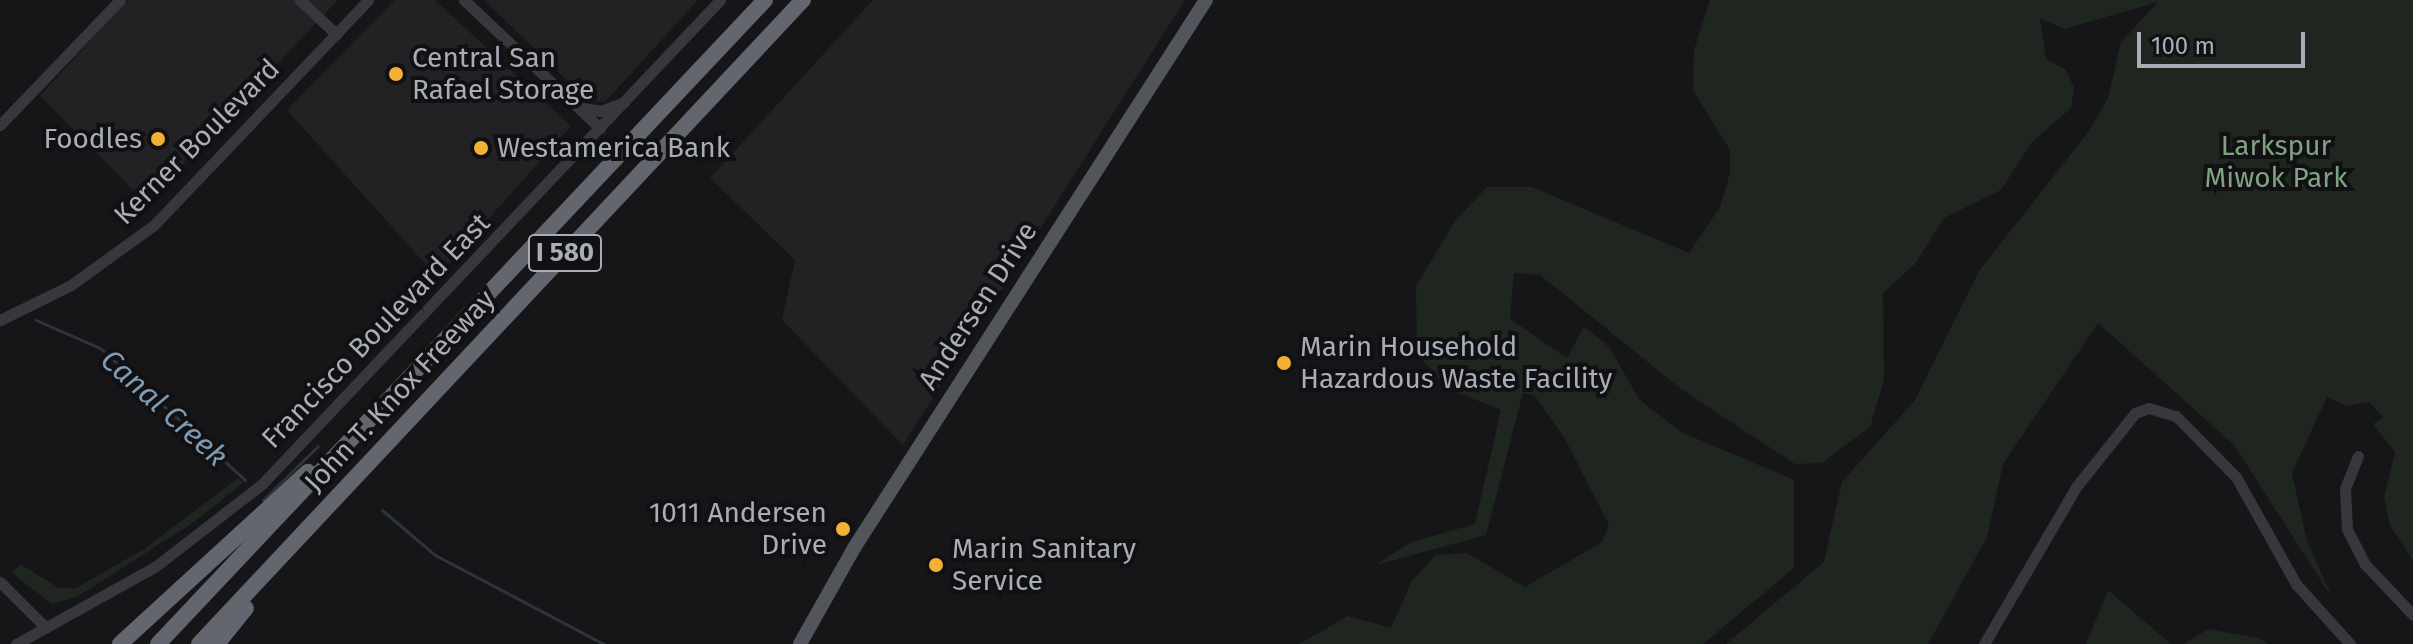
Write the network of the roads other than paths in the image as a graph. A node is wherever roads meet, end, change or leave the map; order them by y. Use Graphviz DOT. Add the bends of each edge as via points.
graph roads {
  1 [pos="120,0"];
  2 [pos="300,0"];
  3 [pos="368,0"];
  4 [pos="464,0"];
  5 [pos="720,0"];
  6 [pos="765,0"];
  7 [pos="803,0"];
  8 [pos="1206,0"];
  9 [pos="336,34"];
  10 [pos="624,102"];
  11 [pos="578,107"];
  12 [pos="0,125"];
  13 [pos="600,128"];
  14 [pos="0,320"];
  15 [pos="379,410"];
  16 [pos="2358,456"];
  17 [pos="327,506"];
  18 [pos="0,582"];
  19 [pos="2413,615"];
  20 [pos="46,628"];
  21 [pos="16,644"];
  22 [pos="120,644"];
  23 [pos="158,644"];
  24 [pos="199,644"];
  25 [pos="217,644"];
  26 [pos="800,644"];
  27 [pos="1984,644"];
  28 [pos="2350,644"];
  1 -- 12 [label="street"];
  2 -- 9 [label="street"];
  3 -- 9 [label="street, Kerner Boulevard"];
  4 -- 11 [label="street"];
  5 -- 10 [label="street, Francisco Boulevard East"];
  6 -- 15 [label="highway, John T. Knox Freeway / I 580"];
  7 -- 17 [label="highway, John T. Knox Freeway / I 580"];
  8 -- 26 [label="main road, Andersen Drive" via="842,567"];
  9 -- 14 [label="street, Kerner Boulevard" via="154,225 71,285"];
  10 -- 11 [label="street, Francisco Boulevard East" via="601,111"];
  10 -- 13 [label="street, Francisco Boulevard East"];
  11 -- 13 [label="street"];
  13 -- 20 [label="street, Francisco Boulevard East" via="262,484 156,566"];
  15 -- 22 [label="highway"];
  15 -- 23 [label="highway"];
  16 -- 19 [label="street" via="2345,489 2347,529 2365,564"];
  17 -- 24 [label="highway, John T. Knox Freeway / I 580"];
  17 -- 25 [label="highway"];
  18 -- 20 [label="street"];
  20 -- 21 [label="street, Francisco Boulevard East"];
  27 -- 28 [label="street" via="2076,487 2135,413 2149,408 2176,416 2236,477 2296,584"];
}
